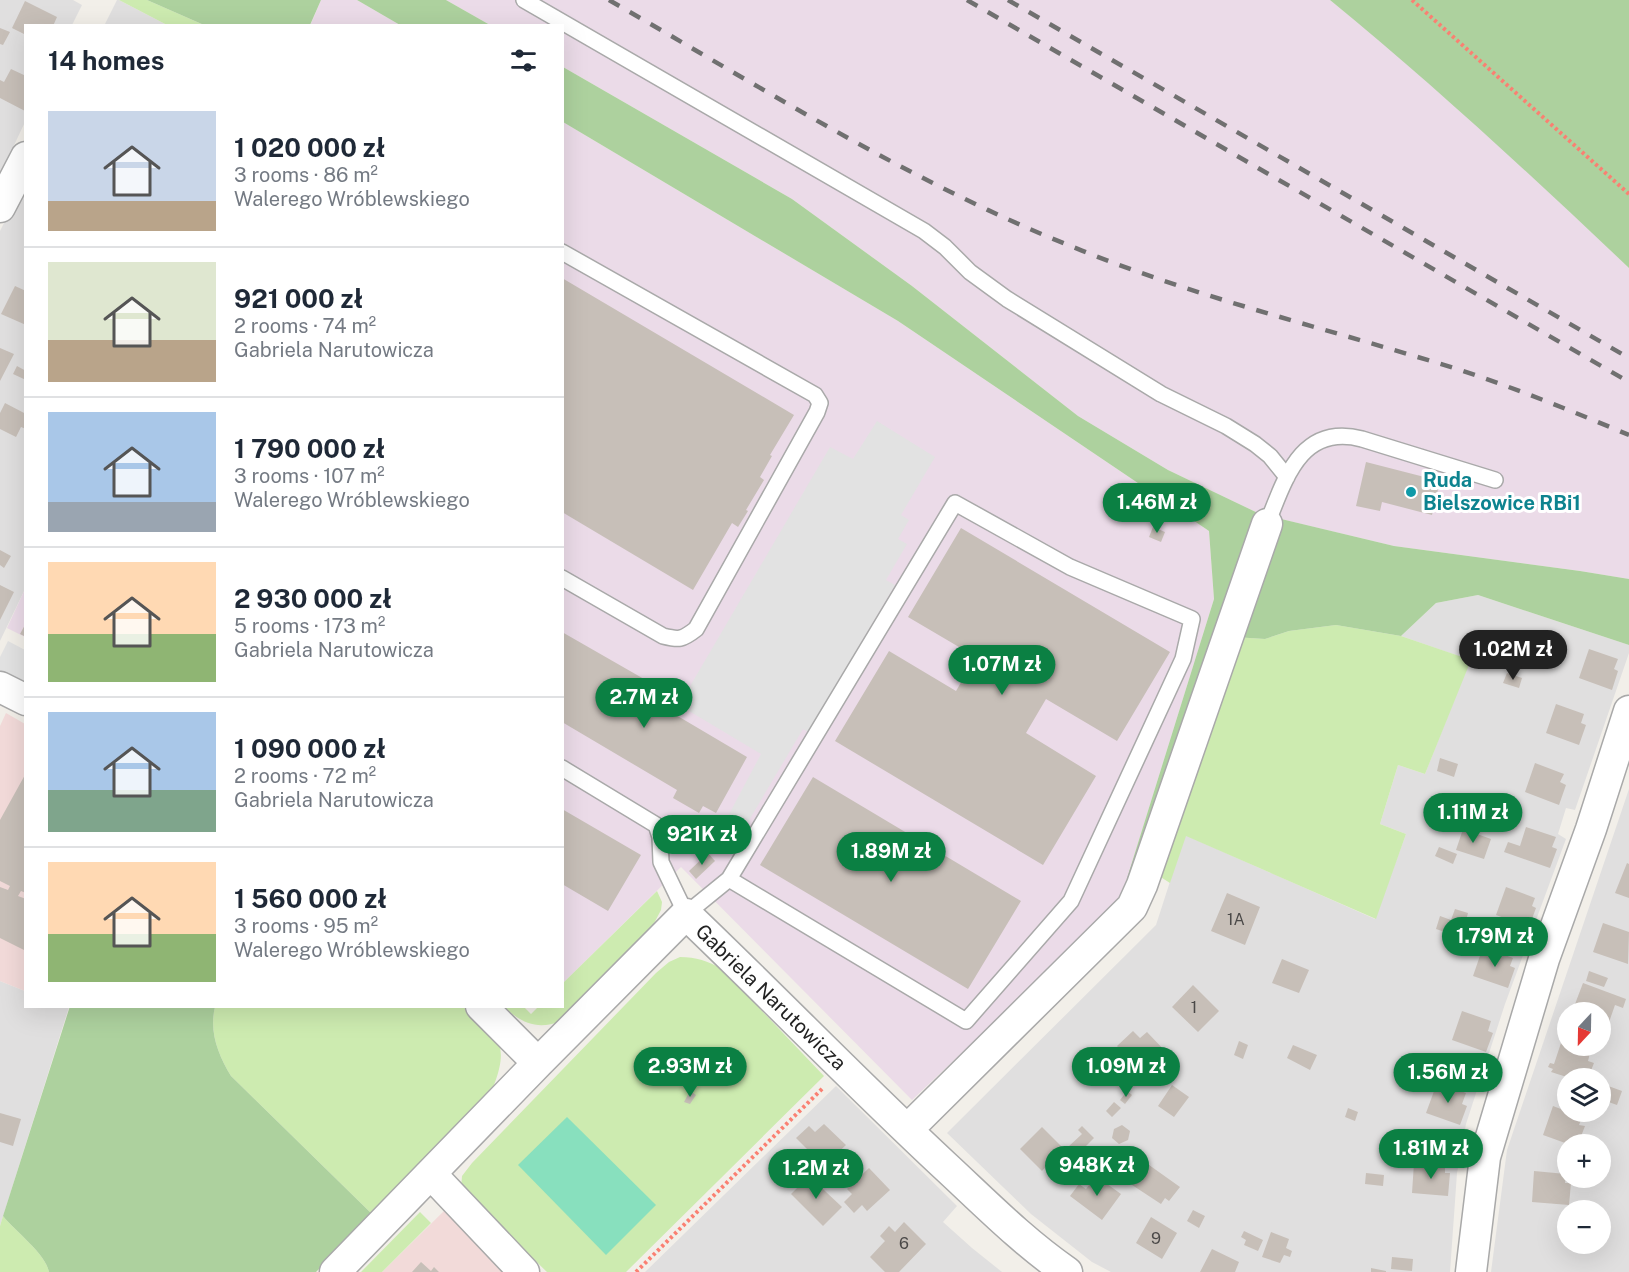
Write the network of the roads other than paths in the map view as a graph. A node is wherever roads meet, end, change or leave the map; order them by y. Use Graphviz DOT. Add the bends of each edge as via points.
graph roads {
  1 [pos="524,0"];
  2 [pos="24,161"];
  3 [pos="0,207"];
  4 [pos="564,253"];
  5 [pos="1287,477"];
  6 [pos="1495,480"];
  7 [pos="1268,525"];
  8 [pos="564,579"];
  9 [pos="1629,711"];
  10 [pos="564,769"];
  11 [pos="729,879"];
  12 [pos="686,915"];
  13 [pos="483,1008"];
  14 [pos="538,1063"];
  15 [pos="907,1130"];
  16 [pos="431,1174"];
  17 [pos="336,1272"];
  18 [pos="524,1272"];
  19 [pos="1067,1272"];
  20 [pos="1471,1272"];
  1 -- 5 [label="lane" via="924,231 1007,300 1161,394 1255,444"];
  2 -- 3 [label="street"];
  4 -- 8 [label="lane" via="815,395 820,403 696,629 687,636 677,640 663,636"];
  5 -- 6 [label="lane" via="1311,445 1322,439 1348,436"];
  5 -- 7 [label="lane"];
  7 -- 15 [label="street" via="1132,907"];
  9 -- 20 [label="street" via="1544,959 1485,1157"];
  10 -- 12 [label="lane" via="656,825 661,862"];
  11 -- 11 [label="lane" via="955,502 1070,567 1192,619 1183,659 1071,901 966,1021"];
  11 -- 12 [label="lane"];
  12 -- 14 [label="street, Gabriela Narutowicza"];
  12 -- 15 [label="street, Gabriela Narutowicza"];
  13 -- 14 [label="street"];
  14 -- 16 [label="street, Gabriela Narutowicza"];
  15 -- 19 [label="street, Gabriela Narutowicza" via="1007,1223"];
  16 -- 17 [label="street, Gabriela Narutowicza"];
  16 -- 18 [label="street"];
}
